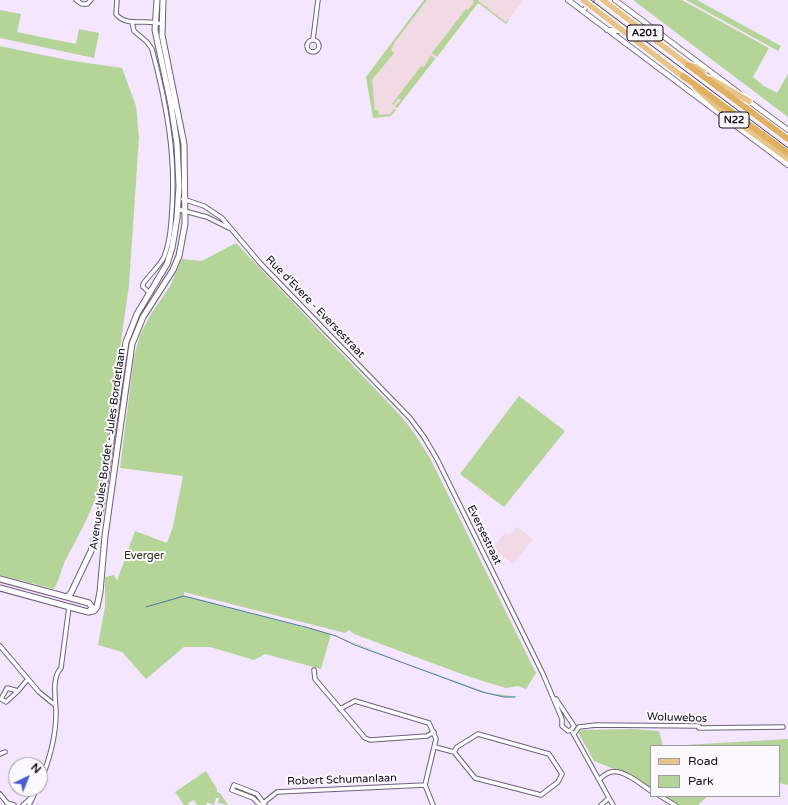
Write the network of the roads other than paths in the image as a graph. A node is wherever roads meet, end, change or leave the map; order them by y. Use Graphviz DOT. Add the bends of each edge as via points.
graph roads {
  1 [pos="76,0"];
  2 [pos="91,0"];
  3 [pos="117,0"];
  4 [pos="157,0"];
  5 [pos="163,0"];
  6 [pos="318,0"];
  7 [pos="583,0"];
  8 [pos="603,0"];
  9 [pos="615,0"];
  10 [pos="571,1"];
  11 [pos="590,2"];
  12 [pos="583,11"];
  13 [pos="132,22"];
  14 [pos="155,22"];
  15 [pos="161,24"];
  16 [pos="607,30"];
  17 [pos="624,31"];
  18 [pos="313,40"];
  19 [pos="688,65"];
  20 [pos="684,76"];
  21 [pos="749,101"];
  22 [pos="788,130"];
  23 [pos="788,139"];
  24 [pos="788,153"];
  25 [pos="788,159"];
  26 [pos="788,165"];
  27 [pos="178,199"];
  28 [pos="186,199"];
  29 [pos="175,208"];
  30 [pos="186,210"];
  31 [pos="232,230"];
  32 [pos="150,293"];
  33 [pos="156,297"];
  34 [pos="387,394"];
  35 [pos="0,579"];
  36 [pos="7,581"];
  37 [pos="1,589"];
  38 [pos="49,593"];
  39 [pos="67,597"];
  40 [pos="47,601"];
  41 [pos="69,607"];
  42 [pos="88,612"];
  43 [pos="0,646"];
  44 [pos="314,670"];
  45 [pos="28,680"];
  46 [pos="18,691"];
  47 [pos="552,693"];
  48 [pos="55,705"];
  49 [pos="340,709"];
  50 [pos="572,728"];
  51 [pos="783,728"];
  52 [pos="434,732"];
  53 [pos="574,734"];
  54 [pos="435,747"];
  55 [pos="5,752"];
  56 [pos="454,752"];
  57 [pos="0,754"];
  58 [pos="48,761"];
  59 [pos="600,779"];
  60 [pos="425,786"];
  61 [pos="650,790"];
  62 [pos="0,794"];
  63 [pos="32,797"];
  64 [pos="662,797"];
  65 [pos="609,798"];
  66 [pos="8,804"];
  67 [pos="262,804"];
  68 [pos="14,805"];
  69 [pos="23,805"];
  70 [pos="433,805"];
  71 [pos="601,805"];
  72 [pos="613,805"];
  73 [pos="675,805"];
  1 -- 2 [label="street" via="87,4"];
  3 -- 13 [label="street" via="116,14 121,20"];
  4 -- 14 [label="main road, Avenue Jules Bordet - Jules Bordetlaan"];
  5 -- 15 [label="main road, Avenue Jules Bordet - Jules Bordetlaan"];
  6 -- 18 [label="street"];
  7 -- 11 [label="main road"];
  8 -- 19 [label="main road, A201"];
  9 -- 21 [label="street"];
  10 -- 12 [label="street"];
  11 -- 12 [label="street"];
  11 -- 17 [label="main road, A201"];
  12 -- 16 [label="street"];
  13 -- 14 [label="street"];
  13 -- 29 [label="street, Avenue Jules Bordet - Jules Bordetlaan" via="134,31 152,49 166,107 171,135"];
  14 -- 15 [label="street"];
  14 -- 27 [label="main road, Avenue Jules Bordet - Jules Bordetlaan" via="176,132"];
  15 -- 28 [label="main road, Avenue Jules Bordet - Jules Bordetlaan" via="184,144"];
  16 -- 17 [label="street"];
  16 -- 26 [label="street"];
  17 -- 20 [label="main road, A201"];
  19 -- 21 [label="main road, N22" via="696,67 714,81"];
  19 -- 23 [label="highway, A201"];
  20 -- 24 [label="highway, A201"];
  20 -- 25 [label="main road, N22" via="717,107"];
  21 -- 22 [label="street"];
  27 -- 28 [label="street, Rue d'Evere - Eversestraat"];
  27 -- 29 [label="main road, Avenue Jules Bordet - Jules Bordetlaan"];
  28 -- 30 [label="main road, Avenue Jules Bordet - Jules Bordetlaan"];
  28 -- 31 [label="street, Rue d'Evere - Eversestraat" via="216,213"];
  29 -- 30 [label="street, Rue d'Evere - Eversestraat"];
  29 -- 32 [label="main road, Avenue Jules Bordet - Jules Bordetlaan" via="170,256"];
  29 -- 32 [label="street, Avenue Jules Bordet - Jules Bordetlaan" via="163,258 143,284"];
  30 -- 31 [label="street, Rue d'Evere - Eversestraat"];
  30 -- 33 [label="main road, Avenue Jules Bordet - Jules Bordetlaan" via="178,256 168,280"];
  31 -- 34 [label="street, Rue d'Evere - Eversestraat" via="260,263"];
  32 -- 33 [label="street"];
  32 -- 39 [label="main road, Avenue Jules Bordet - Jules Bordetlaan" via="137,314 126,342 104,496 95,538 85,564"];
  33 -- 42 [label="main road, Avenue Jules Bordet - Jules Bordetlaan" via="137,329 130,352 98,604 95,610"];
  34 -- 47 [label="street, Eversestraat" via="415,424 433,452"];
  35 -- 36 [label="main road"];
  36 -- 37 [label="street"];
  36 -- 38 [label="main road"];
  37 -- 40 [label="main road"];
  38 -- 39 [label="main road"];
  38 -- 40 [label="main road"];
  39 -- 42 [label="main road" via="91,604 92,609"];
  40 -- 41 [label="main road"];
  41 -- 42 [label="main road"];
  41 -- 48 [label="street" via="61,668 57,672"];
  43 -- 45 [label="street"];
  44 -- 49 [label="street" via="313,676"];
  45 -- 46 [label="street"];
  45 -- 48 [label="street"];
  46 -- 46 [label="street" via="6,702 1,699 7,688"];
  47 -- 50 [label="street, Eversestraat"];
  47 -- 50 [label="street, Eversestraat" via="562,719 562,726 568,731"];
  48 -- 58 [label="street" via="56,720"];
  49 -- 52 [label="street" via="356,701 424,720 430,723"];
  49 -- 52 [label="street" via="362,736 370,740 427,736"];
  50 -- 53 [label="street, Eversestraat"];
  51 -- 53 [label="street, Woluwebos" via="589,726 579,727"];
  52 -- 54 [label="street"];
  53 -- 59 [label="street, Eversestraat"];
  54 -- 56 [label="street"];
  54 -- 60 [label="street"];
  55 -- 57 [label="street"];
  56 -- 56 [label="street" via="475,778 540,795 558,782 562,774 549,754 476,734"];
  59 -- 61 [label="street" via="607,773 616,772 630,777"];
  59 -- 65 [label="street, Eversestraat"];
  60 -- 67 [label="street, Robert Schumanlaan" via="281,791 273,794"];
  60 -- 70 [label="street"];
  62 -- 66 [label="street"];
  63 -- 69 [label="street"];
  64 -- 73 [label="street"];
  65 -- 71 [label="street"];
  65 -- 72 [label="street, Eversestraat"];
  66 -- 68 [label="street"];
  67 -- 67 [label="street" via="257,794 234,785 232,790"];
}
